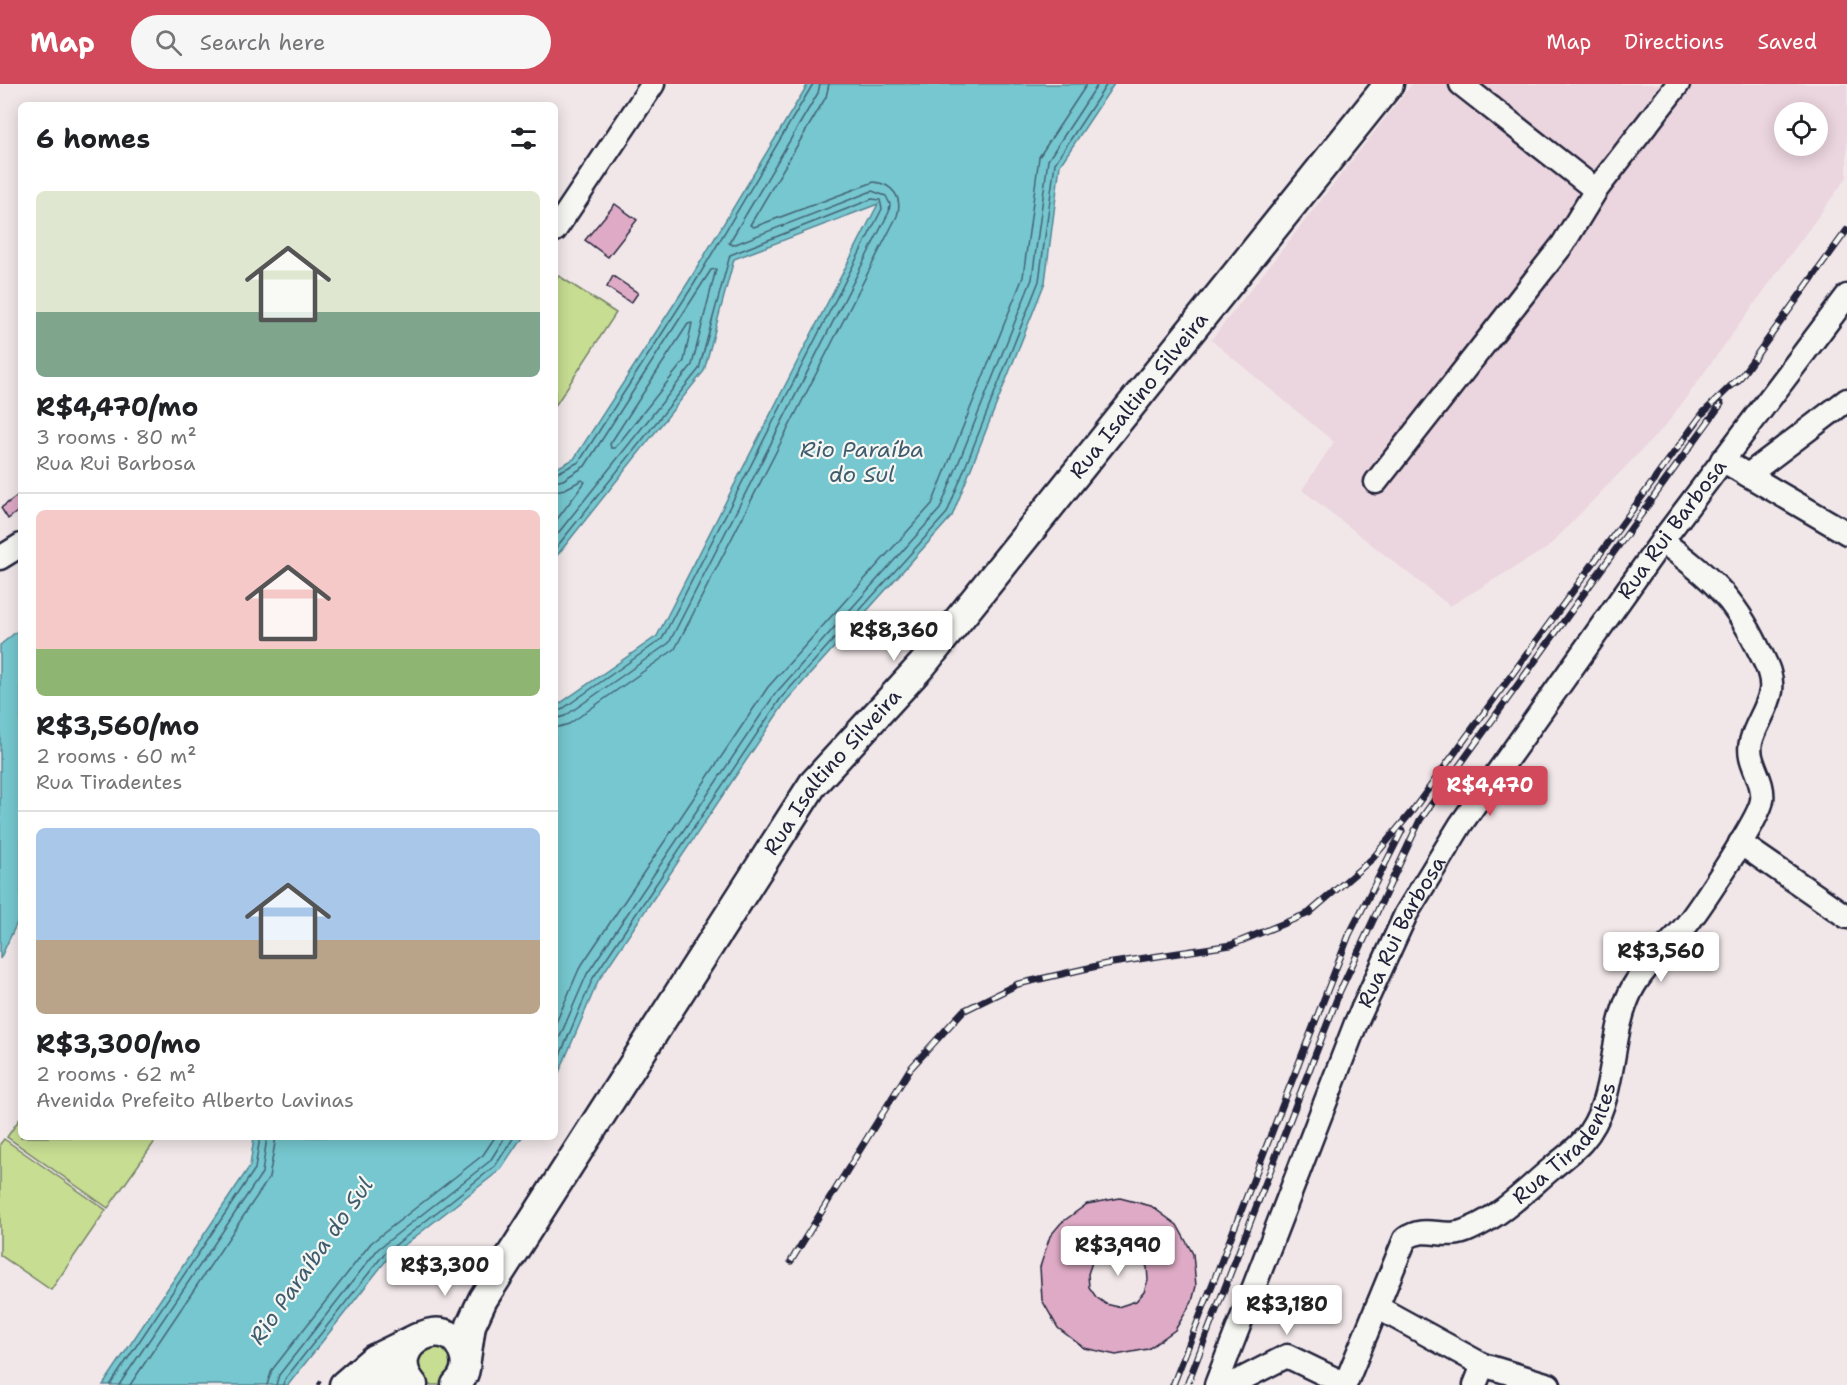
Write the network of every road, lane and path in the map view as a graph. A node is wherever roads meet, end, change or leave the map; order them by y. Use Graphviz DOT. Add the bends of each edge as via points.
graph roads {
  1 [pos="1389,84"];
  2 [pos="1461,84"];
  3 [pos="1678,84"];
  4 [pos="651,85"];
  5 [pos="1596,190"];
  6 [pos="558,225"];
  7 [pos="1847,296"];
  8 [pos="1847,400"];
  9 [pos="1722,460"];
  10 [pos="1748,475"];
  11 [pos="1376,482"];
  12 [pos="1847,533"];
  13 [pos="1662,541"];
  14 [pos="18,546"];
  15 [pos="0,558"];
  16 [pos="1740,843"];
  17 [pos="1847,916"];
  18 [pos="483,1299"];
  19 [pos="1377,1307"];
  20 [pos="425,1335"];
  21 [pos="1479,1375"];
  22 [pos="465,1376"];
  23 [pos="411,1382"];
  24 [pos="1345,1384"];
  25 [pos="344,1385"];
  26 [pos="377,1385"];
  27 [pos="1216,1385"];
  28 [pos="1230,1385"];
  29 [pos="1549,1385"];
  1 -- 18 [label="main road, Rua Isaltino Silveira" via="923,664 813,784"];
  2 -- 5 [label="street"];
  3 -- 5 [label="street"];
  4 -- 6 [label="street"];
  5 -- 11 [label="street" via="1563,244"];
  7 -- 9 [label="street, Rua Rui Barbosa"];
  8 -- 10 [label="street"];
  9 -- 10 [label="street"];
  9 -- 13 [label="street, Rua Rui Barbosa"];
  10 -- 12 [label="street"];
  13 -- 16 [label="street, Rua Tiradentes" via="1712,579 1732,601 1770,673 1771,692 1749,749 1762,800"];
  13 -- 27 [label="street, Rua Rui Barbosa" via="1461,824 1406,914 1356,1023"];
  14 -- 15 [label="street"];
  16 -- 17 [label="street"];
  16 -- 19 [label="street, Rua Tiradentes" via="1686,926 1631,991 1618,1030 1607,1094 1597,1120 1582,1142 1505,1208 1470,1230 1448,1236 1415,1232 1405,1239"];
  18 -- 20 [label="main road"];
  18 -- 22 [label="main road" via="471,1325"];
  19 -- 21 [label="street"];
  19 -- 24 [label="street, Rua Tiradentes"];
  20 -- 22 [label="main road" via="452,1337 463,1351"];
  20 -- 23 [label="main road" via="406,1353 404,1362"];
  20 -- 25 [label="main road" via="374,1359"];
  21 -- 29 [label="street"];
  23 -- 26 [label="main road"];
  24 -- 28 [label="street" via="1287,1356"];
}
